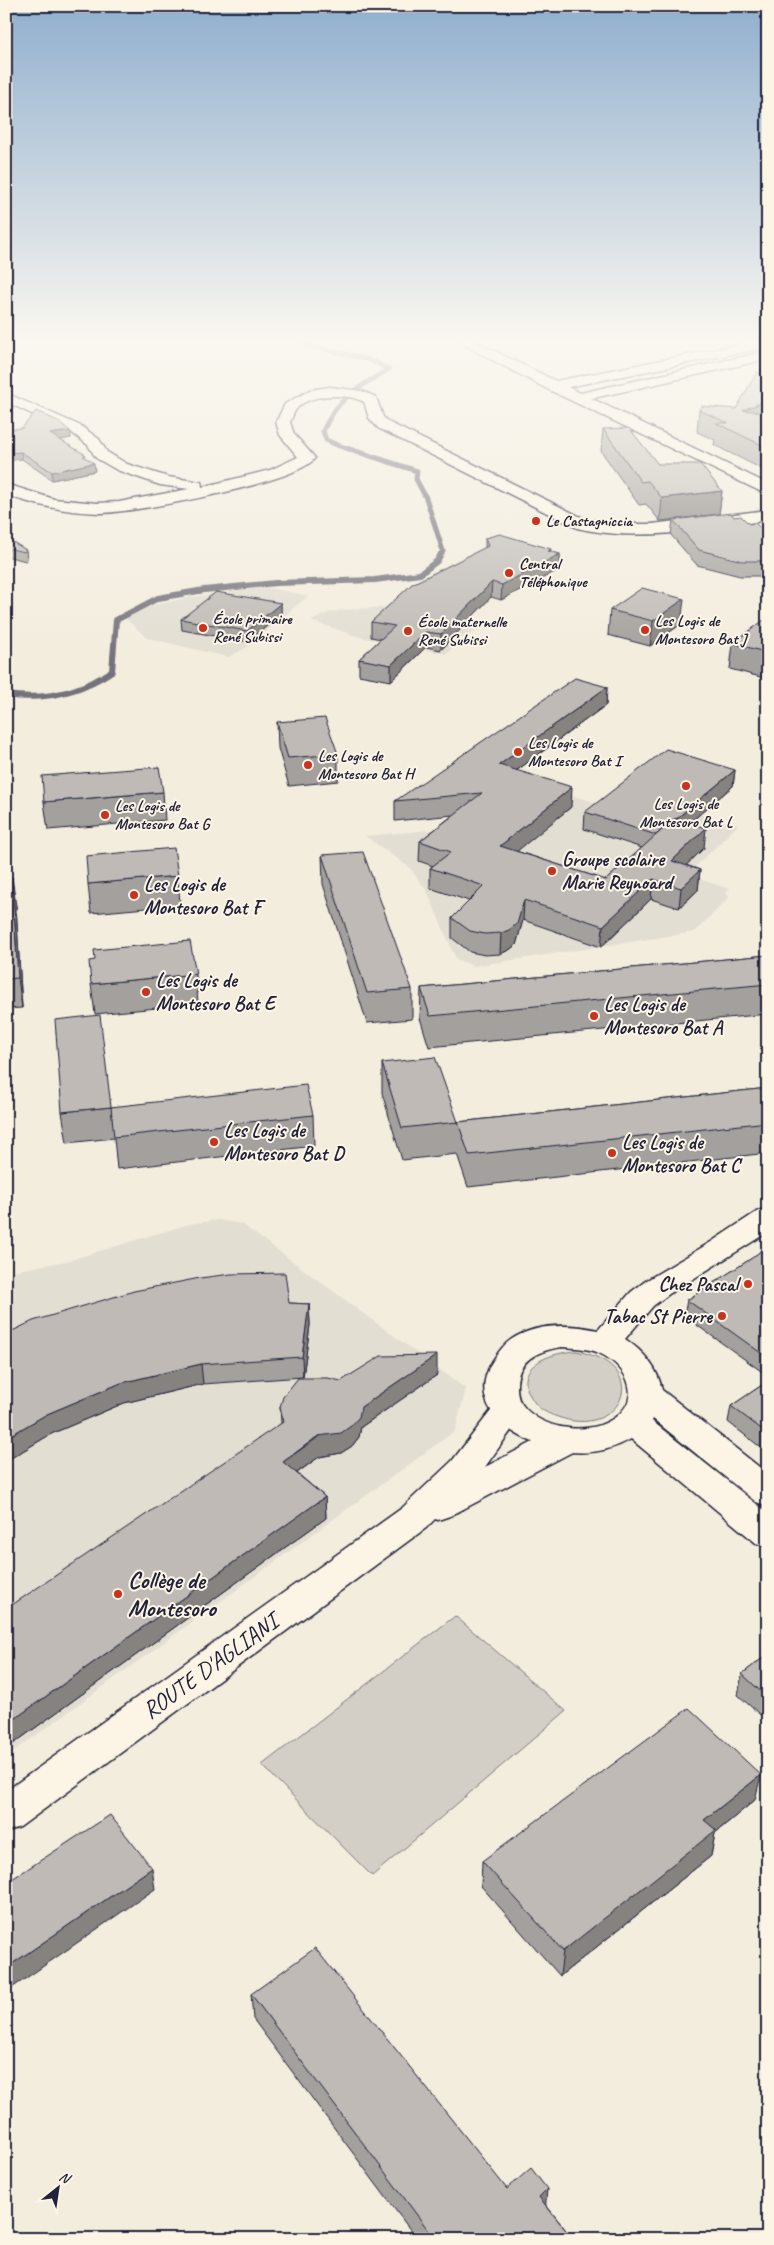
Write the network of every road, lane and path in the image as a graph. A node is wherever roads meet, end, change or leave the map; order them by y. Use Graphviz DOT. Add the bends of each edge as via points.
graph roads {
  1 [pos="96,446"];
  2 [pos="295,446"];
  3 [pos="426,446"];
  4 [pos="676,446"];
  5 [pos="227,485"];
  6 [pos="6,488"];
  7 [pos="768,490"];
  8 [pos="768,515"];
  9 [pos="768,1218"];
  10 [pos="604,1343"];
  11 [pos="639,1409"];
  12 [pos="509,1411"];
  13 [pos="566,1440"];
  14 [pos="768,1494"];
  15 [pos="414,1518"];
  16 [pos="768,1533"];
  17 [pos="6,1814"];
  1 -- 5 [label="street" via="101,455 151,478 179,485"];
  2 -- 5 [label="street" via="306,458 303,462 266,476"];
  3 -- 8 [label="street" via="583,524 615,530 651,530"];
  4 -- 7 [label="street"];
  5 -- 6 [label="street" via="117,507 74,506"];
  9 -- 10 [label="street" via="642,1299"];
  10 -- 11 [label="street" via="622,1352 636,1365 644,1380"];
  10 -- 12 [label="street" via="562,1336 522,1348 508,1361 500,1377 501,1394"];
  11 -- 13 [label="street" via="614,1434 591,1440"];
  11 -- 14 [label="street"];
  11 -- 16 [label="street"];
  12 -- 13 [label="street" via="533,1430"];
  12 -- 15 [label="street, ROUTE D'AGLIANI" via="464,1470"];
  13 -- 15 [label="street, ROUTE D'AGLIANI"];
  15 -- 17 [label="street, ROUTE D'AGLIANI"];
}
